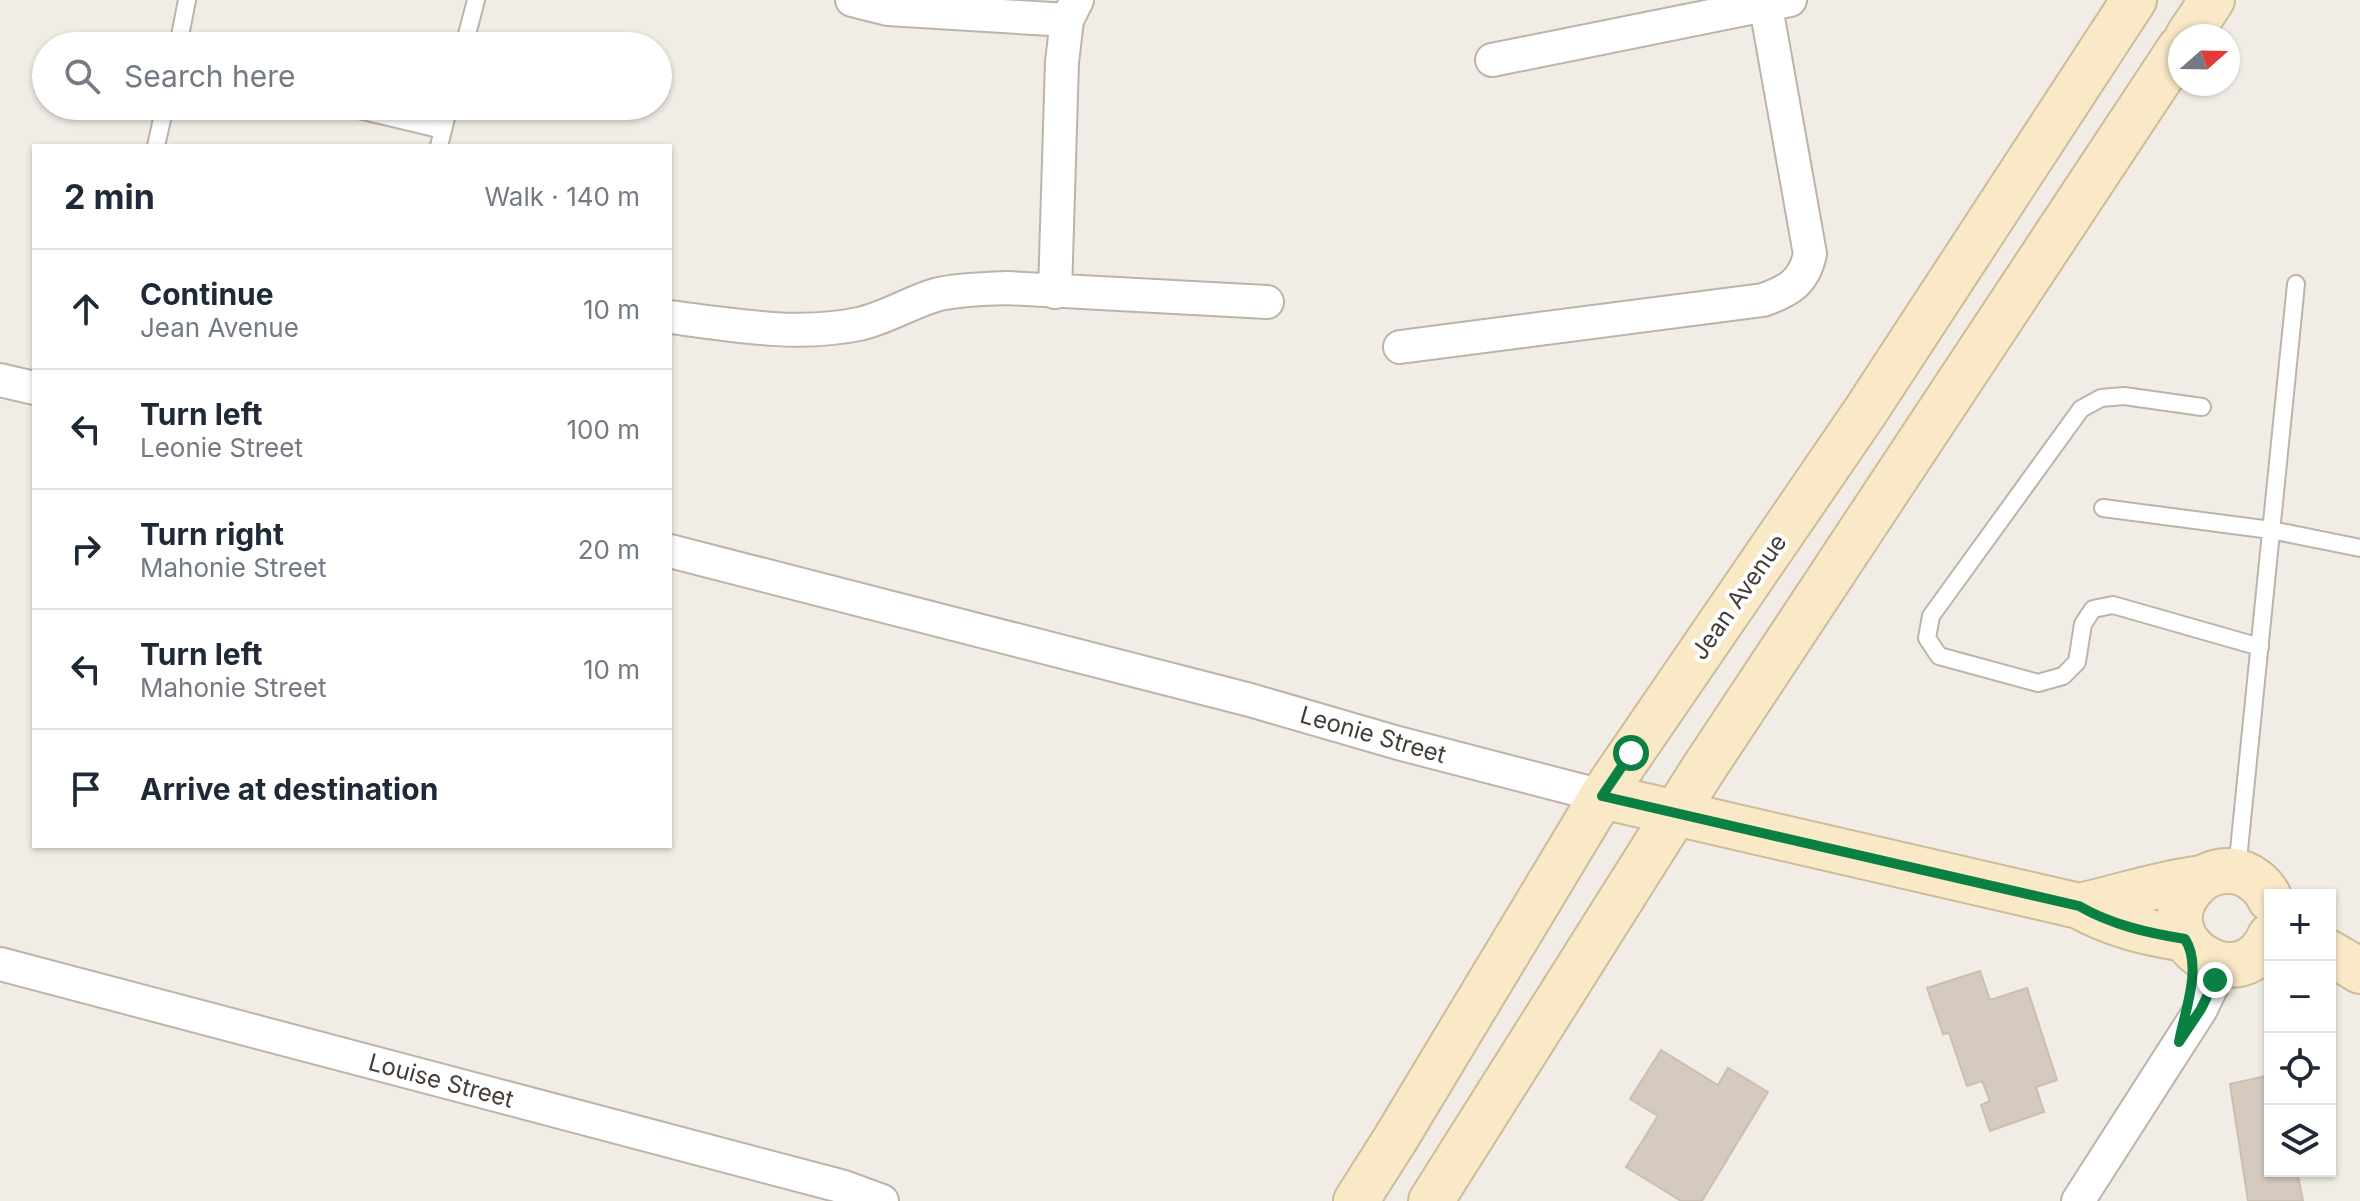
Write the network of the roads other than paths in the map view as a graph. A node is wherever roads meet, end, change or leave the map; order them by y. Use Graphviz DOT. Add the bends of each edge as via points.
graph roads {
  1 [pos="187,0"];
  2 [pos="476,0"];
  3 [pos="852,0"];
  4 [pos="2134,0"];
  5 [pos="2212,0"];
  6 [pos="1778,3"];
  7 [pos="1072,10"];
  8 [pos="2196,24"];
  9 [pos="181,32"];
  10 [pos="468,32"];
  11 [pos="1492,60"];
  12 [pos="2168,66"];
  13 [pos="162,120"];
  14 [pos="385,120"];
  15 [pos="441,138"];
  16 [pos="156,144"];
  17 [pos="2296,284"];
  18 [pos="1055,292"];
  19 [pos="1267,302"];
  20 [pos="672,317"];
  21 [pos="1400,347"];
  22 [pos="0,380"];
  23 [pos="32,388"];
  24 [pos="2202,407"];
  25 [pos="2103,508"];
  26 [pos="2271,530"];
  27 [pos="2360,548"];
  28 [pos="672,552"];
  29 [pos="2260,647"];
  30 [pos="1602,796"];
  31 [pos="1674,815"];
  32 [pos="2219,874"];
  33 [pos="2264,889"];
  34 [pos="2079,906"];
  35 [pos="2231,951"];
  36 [pos="2336,957"];
  37 [pos="0,964"];
  38 [pos="2360,971"];
  39 [pos="2336,977"];
  40 [pos="2360,980"];
  41 [pos="882,1201"];
  42 [pos="1356,1201"];
  43 [pos="1431,1201"];
  44 [pos="2078,1201"];
  1 -- 9 [label="lane"];
  2 -- 10 [label="lane"];
  3 -- 7 [label="street" via="888,9"];
  4 -- 30 [label="main road, Jean Avenue" via="1865,412"];
  5 -- 8 [label="main road"];
  6 -- 11 [label="street"];
  6 -- 21 [label="street" via="1810,254 1798,282 1763,300"];
  7 -- 18 [label="street" via="1062,62"];
  12 -- 31 [label="main road"];
  13 -- 16 [label="lane"];
  14 -- 15 [label="lane"];
  17 -- 26 [label="lane"];
  18 -- 19 [label="street"];
  18 -- 20 [label="street" via="970,289 937,295 859,324 811,329"];
  22 -- 23 [label="street"];
  24 -- 29 [label="lane" via="2124,396 2101,398 2081,409 1931,616 1927,638 1939,656 2038,683 2063,676 2077,662 2083,624 2093,609 2113,605"];
  25 -- 26 [label="lane"];
  26 -- 27 [label="lane"];
  26 -- 29 [label="lane"];
  28 -- 30 [label="street, Leonie Street"];
  29 -- 32 [label="lane"];
  30 -- 31 [label="main road, Leonie Street"];
  30 -- 42 [label="main road, Jean Avenue"];
  31 -- 34 [label="main road, Leonie Street"];
  31 -- 43 [label="main road"];
  32 -- 33 [label="main road" via="2254,879"];
  32 -- 34 [label="main road, Leonie Street" via="2165,882"];
  32 -- 35 [label="main road" via="2186,895 2180,917"];
  34 -- 35 [label="main road, Leonie Street" via="2125,926"];
  35 -- 44 [label="street"];
  36 -- 38 [label="main road"];
  37 -- 41 [label="street, Louise Street"];
  39 -- 40 [label="main road"];
}
